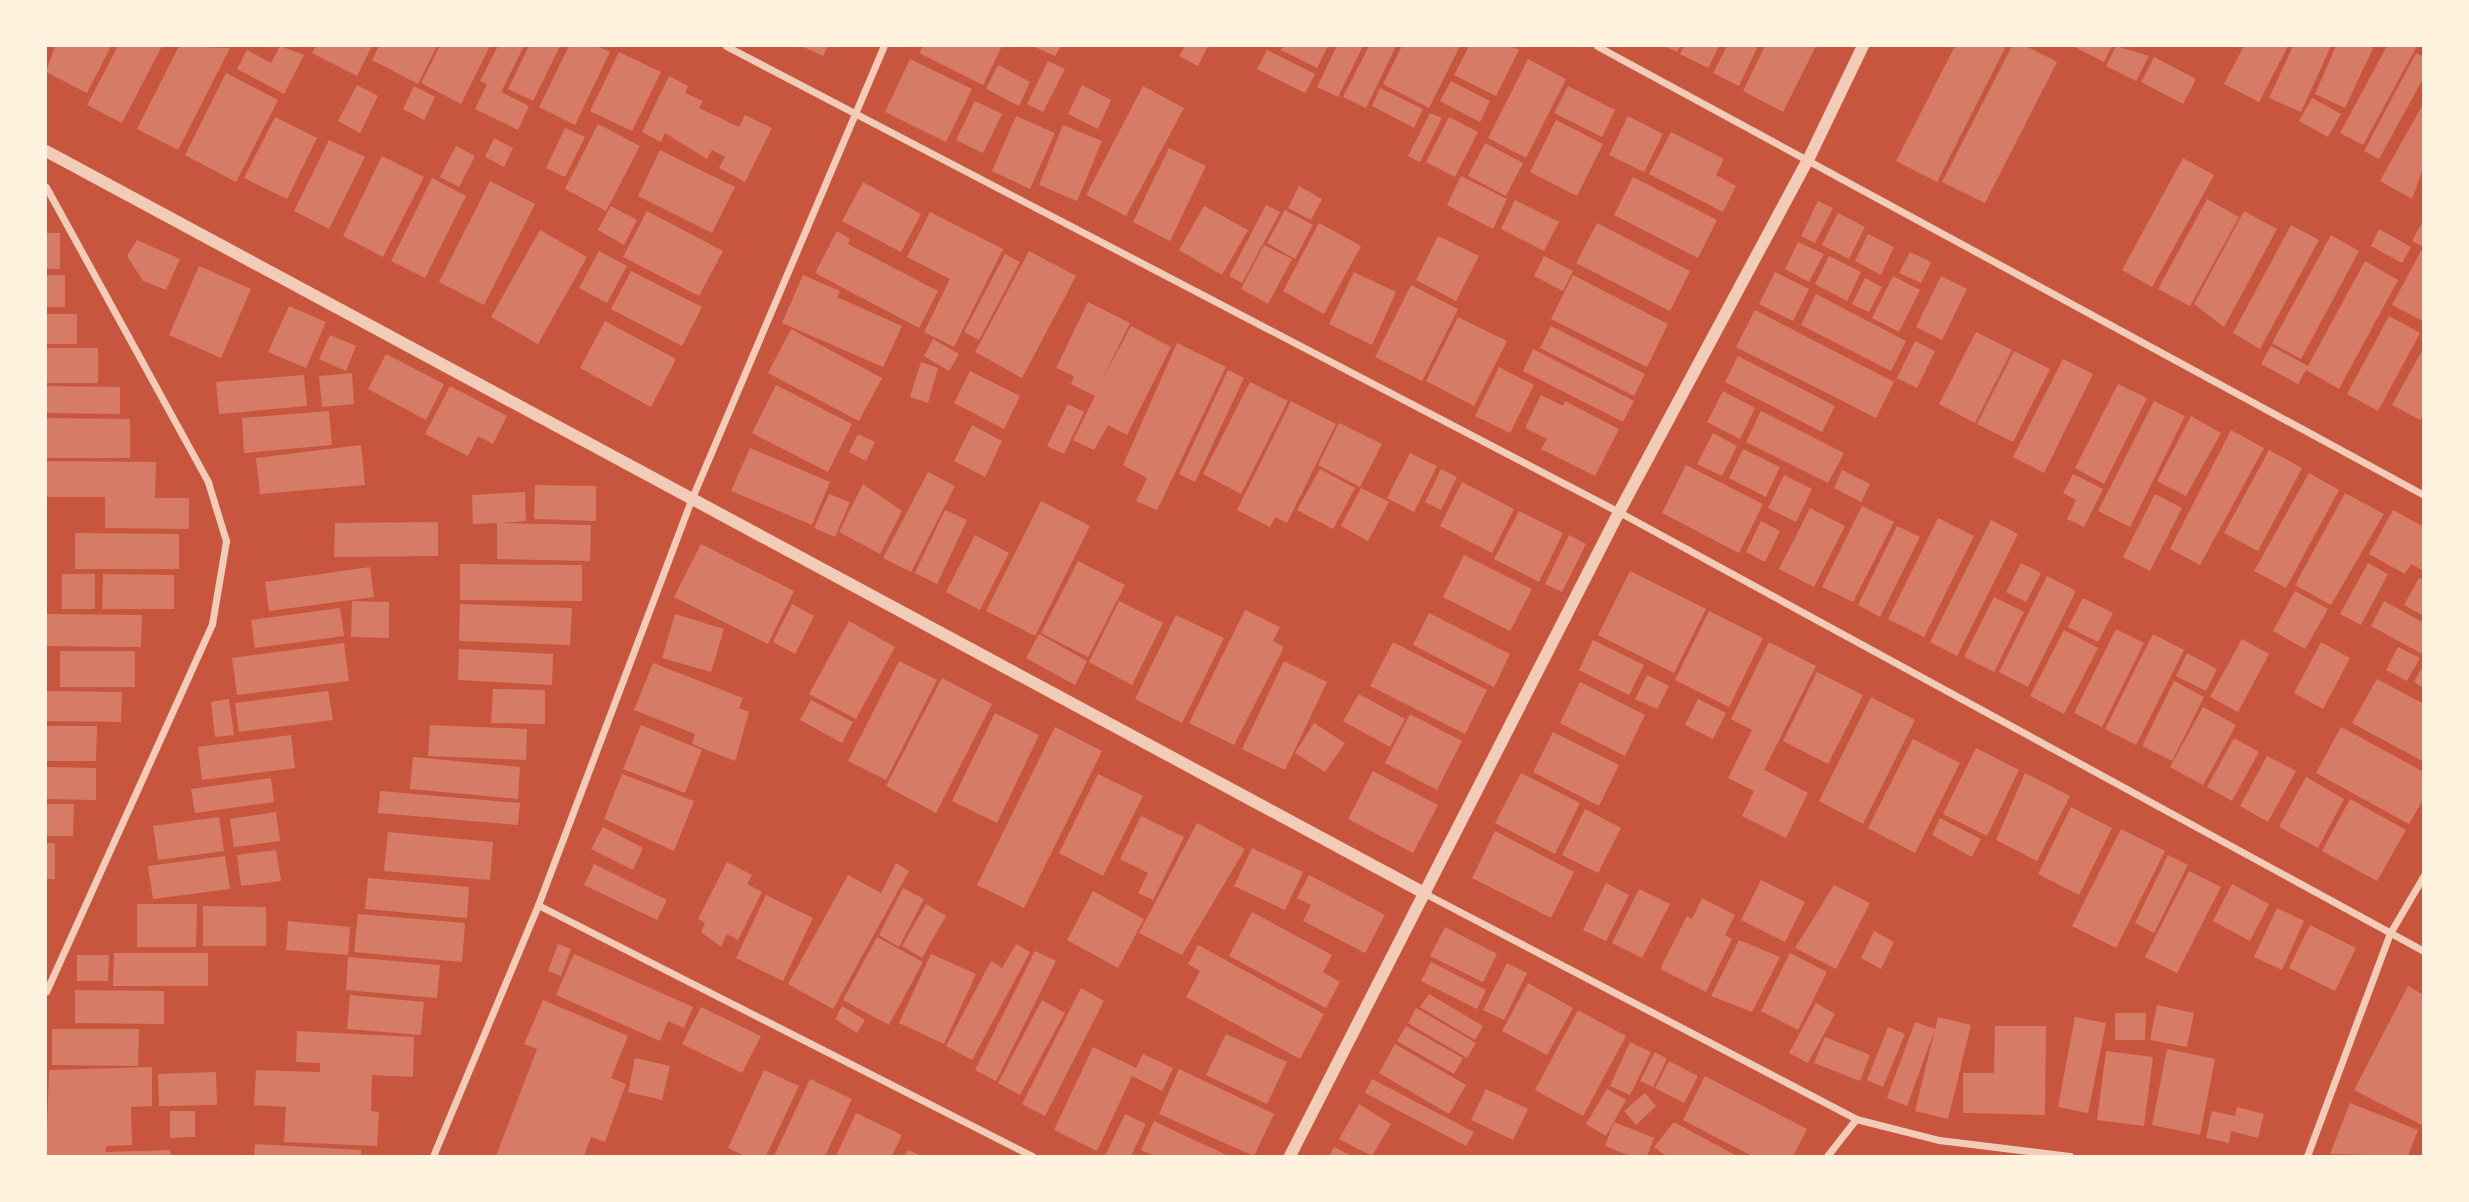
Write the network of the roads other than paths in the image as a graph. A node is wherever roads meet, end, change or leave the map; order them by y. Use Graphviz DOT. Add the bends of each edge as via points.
graph roads {
  1 [pos="726,46"];
  2 [pos="884,46"];
  3 [pos="1597,46"];
  4 [pos="1863,46"];
  5 [pos="853,113"];
  6 [pos="46,151"];
  7 [pos="1809,158"];
  8 [pos="46,187"];
  9 [pos="2424,495"];
  10 [pos="691,500"];
  11 [pos="1619,513"];
  12 [pos="2424,875"];
  13 [pos="1426,894"];
  14 [pos="538,905"];
  15 [pos="2390,933"];
  16 [pos="2424,951"];
  17 [pos="46,991"];
  18 [pos="1856,1119"];
  19 [pos="433,1157"];
  20 [pos="1032,1157"];
  21 [pos="1290,1157"];
  22 [pos="1827,1157"];
  23 [pos="2070,1157"];
  24 [pos="2307,1157"];
  1 -- 5 [label="street"];
  2 -- 5 [label="street"];
  3 -- 7 [label="street"];
  4 -- 7 [label="street"];
  5 -- 10 [label="street"];
  5 -- 11 [label="street"];
  6 -- 10 [label="street"];
  7 -- 9 [label="street"];
  7 -- 11 [label="street"];
  8 -- 17 [label="street" via="208,482 226,541 212,624"];
  10 -- 13 [label="street"];
  10 -- 14 [label="street"];
  11 -- 13 [label="street"];
  11 -- 15 [label="street"];
  12 -- 15 [label="street"];
  13 -- 18 [label="street"];
  13 -- 21 [label="street"];
  14 -- 19 [label="street"];
  14 -- 20 [label="street"];
  15 -- 16 [label="street"];
  15 -- 24 [label="street"];
  18 -- 22 [label="street"];
  18 -- 23 [label="street" via="1939,1140"];
}
